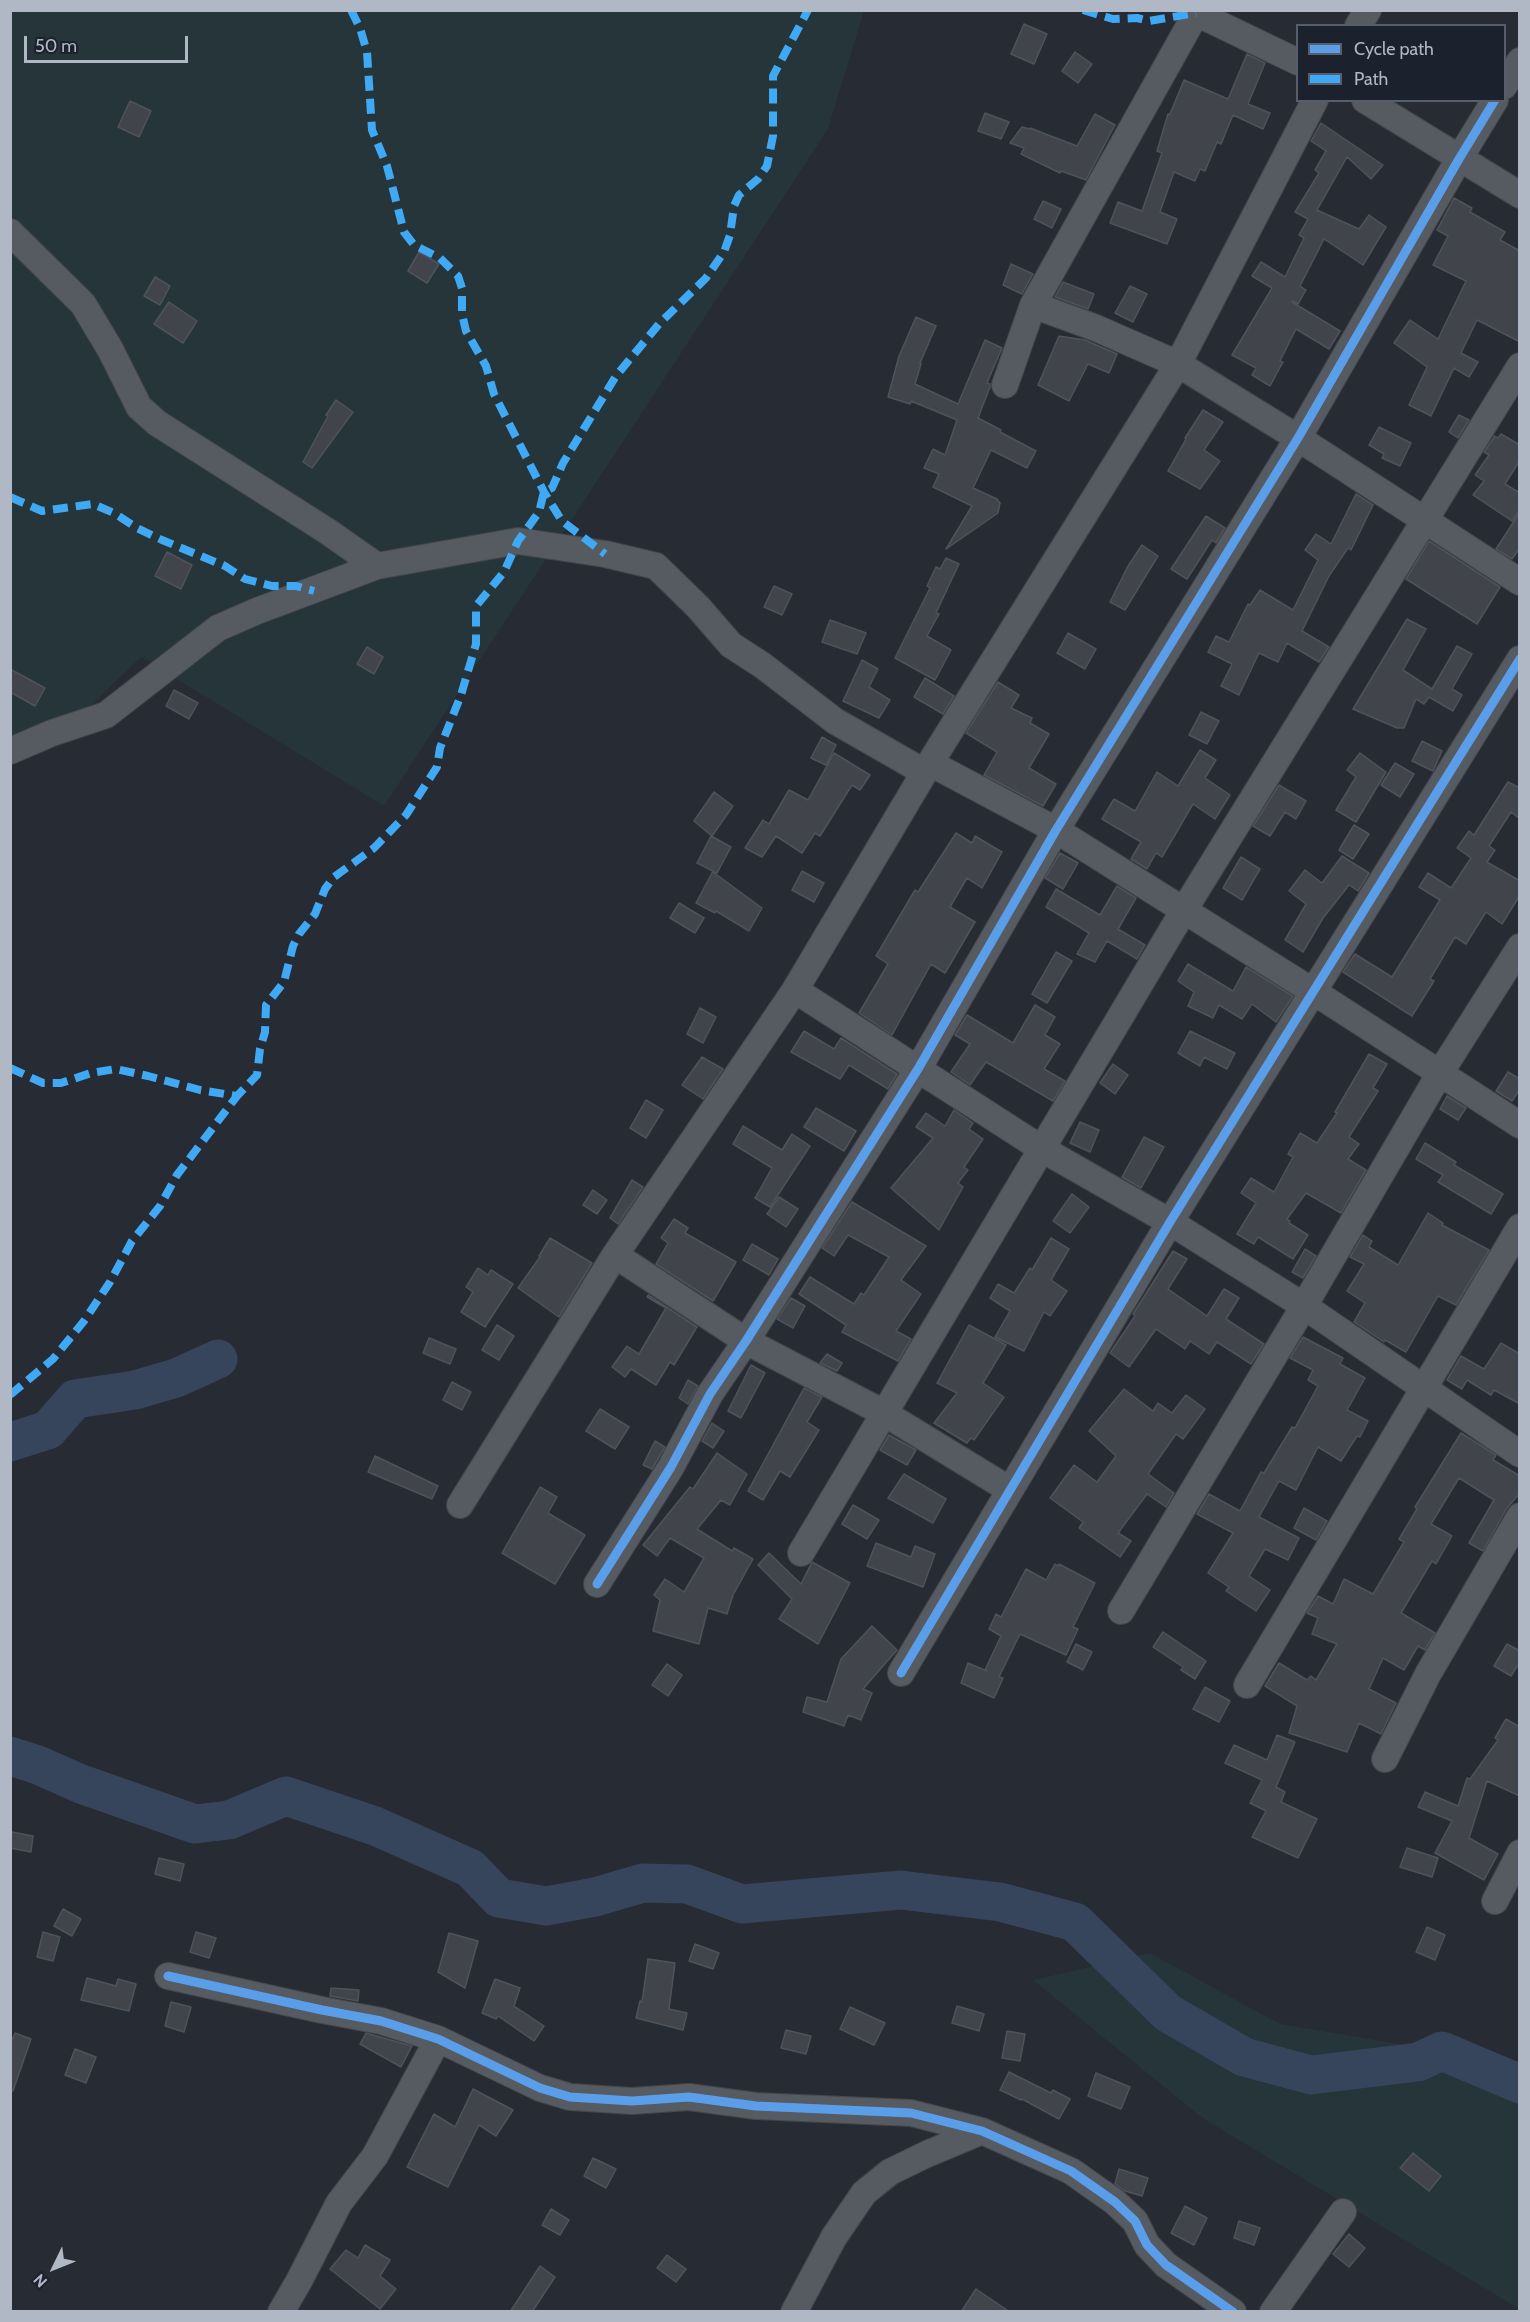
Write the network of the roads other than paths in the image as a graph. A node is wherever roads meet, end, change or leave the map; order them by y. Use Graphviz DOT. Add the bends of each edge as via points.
graph roads {
  1 [pos="1368,10"];
  2 [pos="1197,12"];
  3 [pos="1359,24"];
  4 [pos="1296,61"];
  5 [pos="1520,61"];
  6 [pos="1506,83"];
  7 [pos="1314,102"];
  8 [pos="1368,102"];
  9 [pos="1495,102"];
  10 [pos="1459,159"];
  11 [pos="1520,195"];
  12 [pos="10,232"];
  13 [pos="1033,305"];
  14 [pos="1178,364"];
  15 [pos="1520,366"];
  16 [pos="1005,385"];
  17 [pos="1298,438"];
  18 [pos="1424,519"];
  19 [pos="377,566"];
  20 [pos="1520,582"];
  21 [pos="1520,659"];
  22 [pos="10,751"];
  23 [pos="927,767"];
  24 [pos="1056,830"];
  25 [pos="1184,910"];
  26 [pos="1520,947"];
  27 [pos="795,990"];
  28 [pos="1314,992"];
  29 [pos="918,1069"];
  30 [pos="1440,1073"];
  31 [pos="1520,1125"];
  32 [pos="1042,1149"];
  33 [pos="1170,1222"];
  34 [pos="1520,1227"];
  35 [pos="615,1255"];
  36 [pos="1304,1306"];
  37 [pos="746,1341"];
  38 [pos="1422,1389"];
  39 [pos="884,1413"];
  40 [pos="1520,1454"];
  41 [pos="1010,1490"];
  42 [pos="460,1504"];
  43 [pos="1520,1516"];
  44 [pos="801,1553"];
  45 [pos="597,1584"];
  46 [pos="1121,1611"];
  47 [pos="901,1674"];
  48 [pos="1246,1685"];
  49 [pos="1385,1759"];
  50 [pos="1520,1853"];
  51 [pos="1495,1901"];
  52 [pos="168,1976"];
  53 [pos="438,2039"];
  54 [pos="982,2132"];
  55 [pos="1342,2212"];
  56 [pos="281,2312"];
  57 [pos="794,2312"];
  58 [pos="1233,2312"];
  59 [pos="1273,2312"];
  1 -- 3 [label="street"];
  2 -- 4 [label="street"];
  2 -- 13 [label="street"];
  5 -- 6 [label="street"];
  7 -- 14 [label="street"];
  8 -- 10 [label="street"];
  9 -- 10 [label="street"];
  10 -- 11 [label="street"];
  10 -- 17 [label="street"];
  12 -- 19 [label="street" via="83,304 139,407 157,423"];
  13 -- 14 [label="street"];
  13 -- 16 [label="street"];
  14 -- 17 [label="street"];
  14 -- 23 [label="street"];
  15 -- 18 [label="street"];
  17 -- 18 [label="street"];
  17 -- 24 [label="street"];
  18 -- 20 [label="street"];
  18 -- 25 [label="street"];
  19 -- 22 [label="street" via="218,628 106,715"];
  19 -- 23 [label="street" via="518,541 656,566 731,645 836,721"];
  21 -- 28 [label="street"];
  23 -- 24 [label="street"];
  23 -- 27 [label="street"];
  24 -- 25 [label="street"];
  24 -- 29 [label="street"];
  25 -- 28 [label="street"];
  25 -- 32 [label="street"];
  26 -- 30 [label="street"];
  27 -- 29 [label="street"];
  27 -- 35 [label="street"];
  28 -- 30 [label="street"];
  28 -- 33 [label="street"];
  29 -- 32 [label="street"];
  29 -- 37 [label="street"];
  30 -- 31 [label="street"];
  30 -- 36 [label="street"];
  32 -- 33 [label="street"];
  32 -- 39 [label="street"];
  33 -- 36 [label="street"];
  33 -- 41 [label="street"];
  34 -- 38 [label="street"];
  35 -- 37 [label="street"];
  35 -- 42 [label="street"];
  36 -- 38 [label="street"];
  36 -- 46 [label="street"];
  37 -- 39 [label="street"];
  37 -- 45 [label="street"];
  38 -- 40 [label="street"];
  38 -- 48 [label="street"];
  39 -- 41 [label="street"];
  39 -- 44 [label="street"];
  41 -- 47 [label="street"];
  43 -- 49 [label="street" via="1428,1674"];
  50 -- 51 [label="street"];
  52 -- 53 [label="street" via="381,2021"];
  53 -- 54 [label="street" via="540,2088 570,2097 632,2101 689,2097 756,2106 911,2113"];
  53 -- 56 [label="street" via="375,2156 339,2203"];
  54 -- 57 [label="street" via="890,2172 864,2193 834,2237"];
  54 -- 58 [label="street" via="1071,2171 1115,2202 1135,2221 1148,2245 1166,2265"];
  55 -- 59 [label="street"];
}
